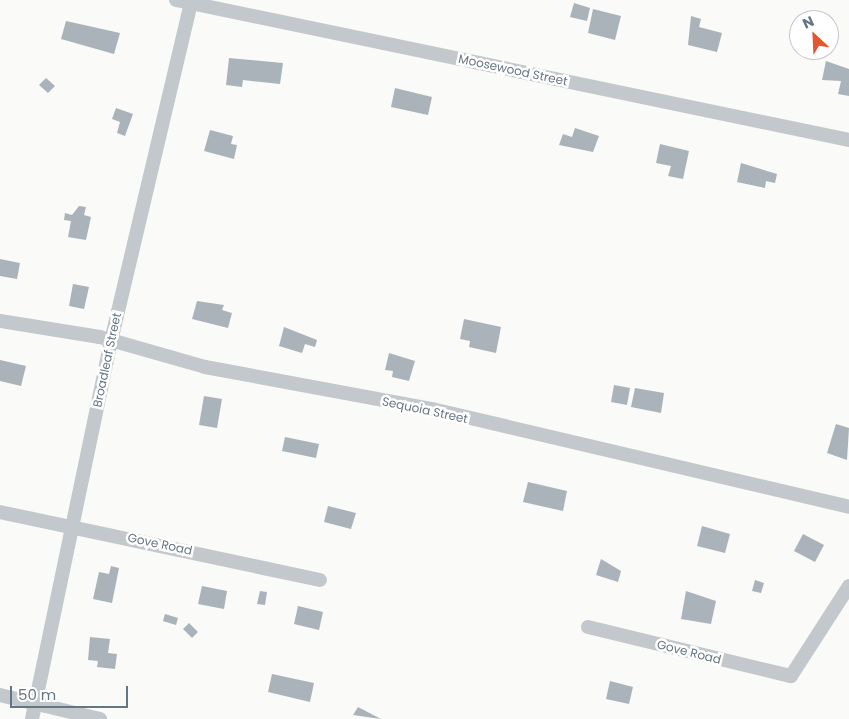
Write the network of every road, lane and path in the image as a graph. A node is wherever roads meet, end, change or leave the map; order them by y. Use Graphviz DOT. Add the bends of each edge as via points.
graph roads {
  1 [pos="176,0"];
  2 [pos="191,3"];
  3 [pos="849,140"];
  4 [pos="0,321"];
  5 [pos="111,341"];
  6 [pos="849,507"];
  7 [pos="0,512"];
  8 [pos="72,526"];
  9 [pos="320,580"];
  10 [pos="849,586"];
  11 [pos="588,627"];
  12 [pos="0,695"];
  13 [pos="35,704"];
  14 [pos="32,719"];
  15 [pos="100,719"];
  1 -- 2 [label="street, Moosewood Street"];
  2 -- 3 [label="street, Moosewood Street"];
  2 -- 5 [label="street, Broadleaf Street"];
  4 -- 5 [label="street, Sequoia Street"];
  5 -- 6 [label="street, Sequoia Street" via="205,367 432,409"];
  5 -- 8 [label="street, Broadleaf Street"];
  7 -- 8 [label="street, Gove Road"];
  8 -- 9 [label="street, Gove Road"];
  8 -- 13 [label="street, Broadleaf Street"];
  10 -- 11 [label="street, Gove Road" via="791,676"];
  12 -- 13 [label="street"];
  13 -- 14 [label="street, Broadleaf Street"];
  13 -- 15 [label="street"];
}
